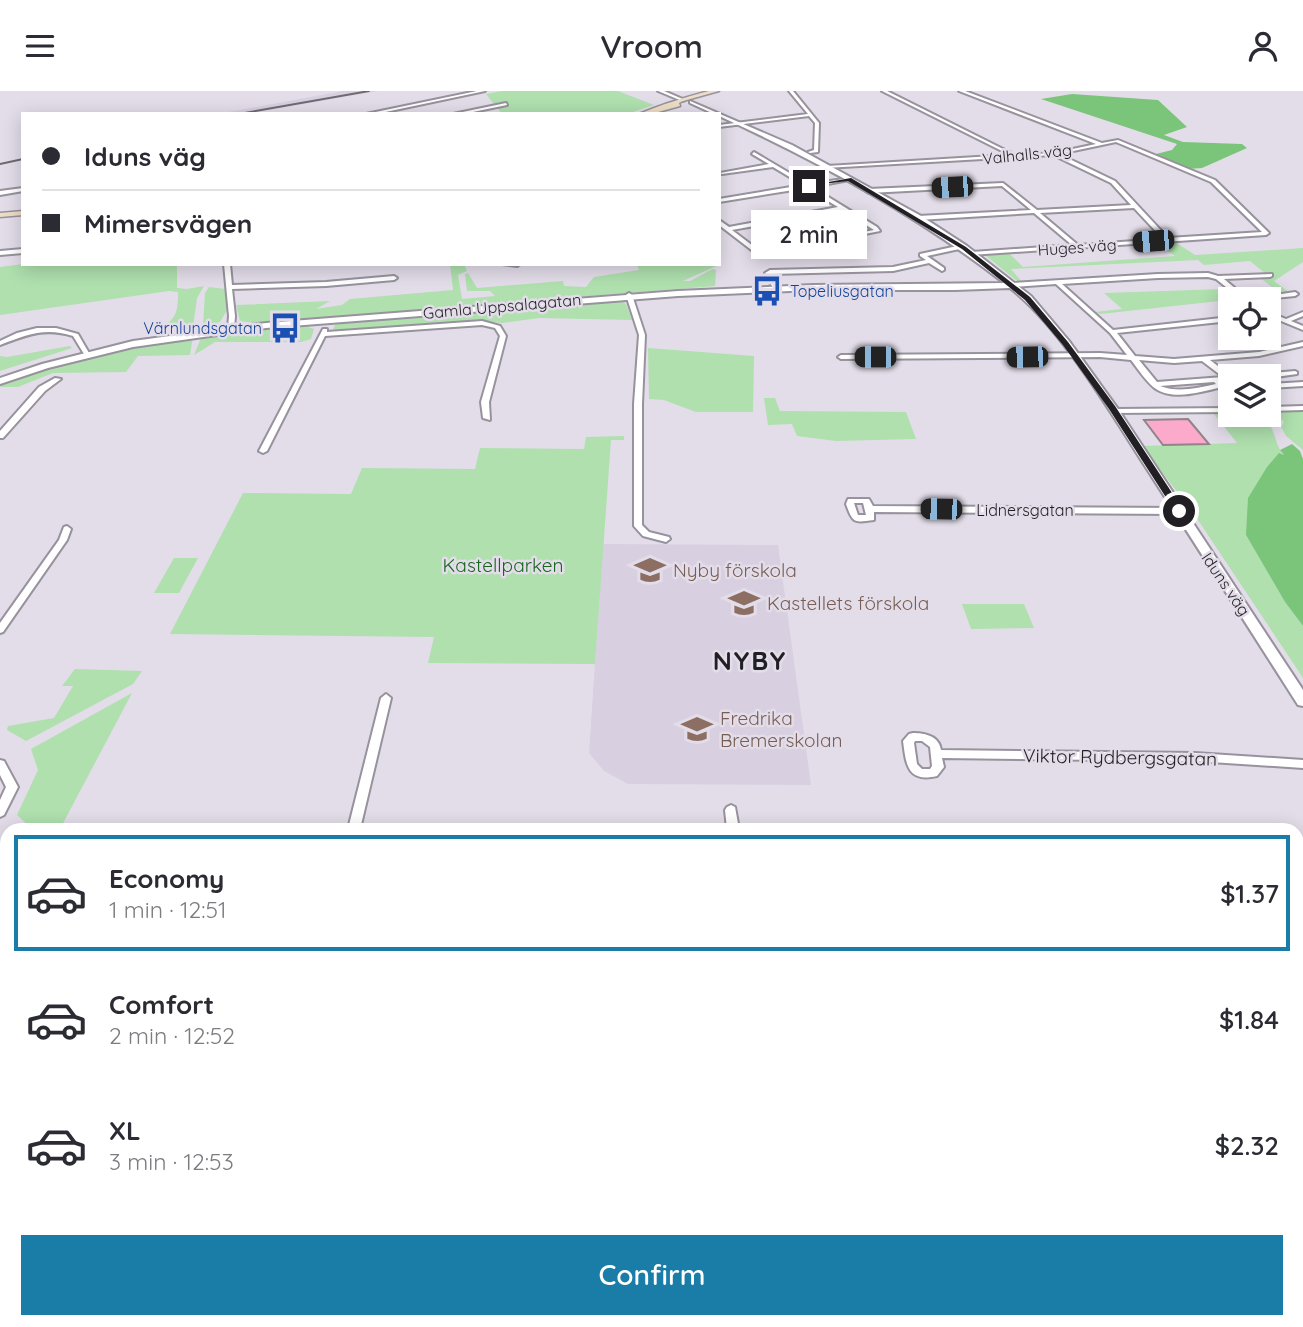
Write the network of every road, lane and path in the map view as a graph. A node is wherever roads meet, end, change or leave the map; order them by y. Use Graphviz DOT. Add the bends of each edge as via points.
graph roads {
  1 [pos="483,91"];
  2 [pos="660,91"];
  3 [pos="716,91"];
  4 [pos="791,91"];
  5 [pos="884,91"];
  6 [pos="961,91"];
  7 [pos="686,102"];
  8 [pos="506,104"];
  9 [pos="378,112"];
  10 [pos="465,112"];
  11 [pos="649,112"];
  12 [pos="717,112"];
  13 [pos="721,114"];
  14 [pos="810,115"];
  15 [pos="740,121"];
  16 [pos="721,126"];
  17 [pos="1101,144"];
  18 [pos="810,152"];
  19 [pos="754,153"];
  20 [pos="1054,154"];
  21 [pos="1015,156"];
  22 [pos="774,165"];
  23 [pos="827,167"];
  24 [pos="722,173"];
  25 [pos="849,179"];
  26 [pos="809,186"];
  27 [pos="21,189"];
  28 [pos="869,191"];
  29 [pos="0,193"];
  30 [pos="721,201"];
  31 [pos="1135,206"];
  32 [pos="844,208"];
  33 [pos="1034,211"];
  34 [pos="21,213"];
  35 [pos="0,215"];
  36 [pos="918,218"];
  37 [pos="721,224"];
  38 [pos="728,229"];
  39 [pos="1167,240"];
  40 [pos="1076,246"];
  41 [pos="962,247"];
  42 [pos="21,251"];
  43 [pos="0,253"];
  44 [pos="972,254"];
  45 [pos="930,261"];
  46 [pos="227,266"];
  47 [pos="942,269"];
  48 [pos="1270,275"];
  49 [pos="394,278"];
  50 [pos="1218,278"];
  51 [pos="1057,282"];
  52 [pos="1012,285"];
  53 [pos="230,287"];
  54 [pos="1230,287"];
  55 [pos="776,288"];
  56 [pos="1295,294"];
  57 [pos="629,296"];
  58 [pos="1281,296"];
  59 [pos="1303,314"];
  60 [pos="1281,319"];
  61 [pos="327,320"];
  62 [pos="1218,320"];
  63 [pos="1285,321"];
  64 [pos="1303,328"];
  65 [pos="230,329"];
  66 [pos="1112,332"];
  67 [pos="325,334"];
  68 [pos="0,343"];
  69 [pos="1303,344"];
  70 [pos="86,353"];
  71 [pos="1074,356"];
  72 [pos="841,357"];
  73 [pos="1204,359"];
  74 [pos="1135,360"];
  75 [pos="1218,370"];
  76 [pos="1295,373"];
  77 [pos="1281,374"];
  78 [pos="57,379"];
  79 [pos="0,381"];
  80 [pos="1218,381"];
  81 [pos="1303,384"];
  82 [pos="1281,385"];
  83 [pos="1303,408"];
  84 [pos="1281,409"];
  85 [pos="1218,410"];
  86 [pos="1115,411"];
  87 [pos="487,418"];
  88 [pos="0,436"];
  89 [pos="263,451"];
  90 [pos="870,509"];
  91 [pos="1179,511"];
  92 [pos="67,529"];
  93 [pos="666,539"];
  94 [pos="0,630"];
  95 [pos="386,698"];
  96 [pos="1303,701"];
  97 [pos="937,754"];
  98 [pos="0,764"];
  99 [pos="1303,764"];
  100 [pos="731,810"];
  101 [pos="0,812"];
  102 [pos="355,823"];
  103 [pos="732,823"];
  1 -- 9 [label="street"];
  2 -- 7 [label="street, Iduns väg"];
  3 -- 7 [label="main road"];
  4 -- 14 [label="street"];
  5 -- 21 [label="street"];
  6 -- 17 [label="street"];
  7 -- 11 [label="main road"];
  7 -- 12 [label="street, Iduns väg"];
  8 -- 10 [label="street"];
  13 -- 15 [label="street, Iduns väg"];
  14 -- 15 [label="street"];
  14 -- 18 [label="street" via="818,130 816,151"];
  15 -- 16 [label="street"];
  15 -- 23 [label="street, Iduns väg"];
  17 -- 20 [label="street, Valhalls väg"];
  17 -- 39 [label="street, Huges väg" via="1116,141 1213,181 1266,233"];
  19 -- 22 [label="street"];
  20 -- 21 [label="street, Valhalls väg"];
  20 -- 31 [label="street" via="1114,182"];
  21 -- 23 [label="street, Valhalls väg"];
  22 -- 24 [label="street"];
  22 -- 26 [label="street"];
  23 -- 25 [label="street, Iduns väg"];
  25 -- 26 [label="street"];
  25 -- 28 [label="street, Iduns väg"];
  26 -- 30 [label="street"];
  26 -- 32 [label="street"];
  27 -- 29 [label="street"];
  28 -- 33 [label="street" via="1003,184"];
  28 -- 36 [label="street, Iduns väg"];
  31 -- 33 [label="street"];
  31 -- 39 [label="street"];
  32 -- 38 [label="street"];
  32 -- 38 [label="street" via="877,232 760,254"];
  33 -- 36 [label="street"];
  33 -- 40 [label="street"];
  34 -- 35 [label="main road"];
  36 -- 41 [label="street, Iduns väg"];
  37 -- 38 [label="street"];
  39 -- 40 [label="street, Huges väg"];
  40 -- 44 [label="street, Huges väg"];
  41 -- 44 [label="street, Iduns väg"];
  41 -- 45 [label="street" via="922,255"];
  42 -- 43 [label="street"];
  44 -- 52 [label="street, Iduns väg"];
  45 -- 47 [label="street"];
  45 -- 55 [label="street" via="893,269 770,272"];
  46 -- 53 [label="street"];
  48 -- 50 [label="street"];
  49 -- 53 [label="street"];
  50 -- 51 [label="street"];
  50 -- 54 [label="street"];
  51 -- 52 [label="street"];
  51 -- 66 [label="street"];
  52 -- 55 [label="street, Gamla Uppsalagatan"];
  52 -- 71 [label="street, Iduns väg"];
  53 -- 65 [label="street"];
  55 -- 57 [label="street, Gamla Uppsalagatan"];
  56 -- 58 [label="street"];
  57 -- 61 [label="street, Gamla Uppsalagatan"];
  57 -- 93 [label="street" via="642,335 638,526 646,534"];
  59 -- 63 [label="street"];
  60 -- 63 [label="street"];
  61 -- 65 [label="street, Gamla Uppsalagatan"];
  61 -- 67 [label="street"];
  62 -- 66 [label="street"];
  63 -- 64 [label="street"];
  65 -- 70 [label="street, Gamla Uppsalagatan"];
  66 -- 74 [label="street"];
  67 -- 87 [label="street" via="481,323 498,327 503,336 485,401"];
  67 -- 89 [label="street"];
  68 -- 70 [label="street" via="31,330 68,332 76,335"];
  69 -- 73 [label="street" via="1268,353"];
  70 -- 79 [label="street, Gamla Uppsalagatan"];
  71 -- 72 [label="street"];
  71 -- 74 [label="street"];
  71 -- 86 [label="street, Iduns väg"];
  73 -- 74 [label="street"];
  73 -- 75 [label="street"];
  74 -- 80 [label="street" via="1154,384"];
  76 -- 77 [label="street"];
  78 -- 88 [label="street" via="42,389"];
  81 -- 82 [label="street"];
  83 -- 84 [label="street"];
  85 -- 86 [label="street"];
  86 -- 91 [label="street, Iduns väg"];
  90 -- 91 [label="street, Lidnersgatan"];
  91 -- 96 [label="street, Iduns väg"];
  92 -- 94 [label="street" via="64,540"];
  95 -- 102 [label="street"];
  97 -- 99 [label="street, Viktor Rydbergsgatan" via="1195,757"];
  98 -- 101 [label="street" via="12,787"];
  100 -- 103 [label="street"];
}
